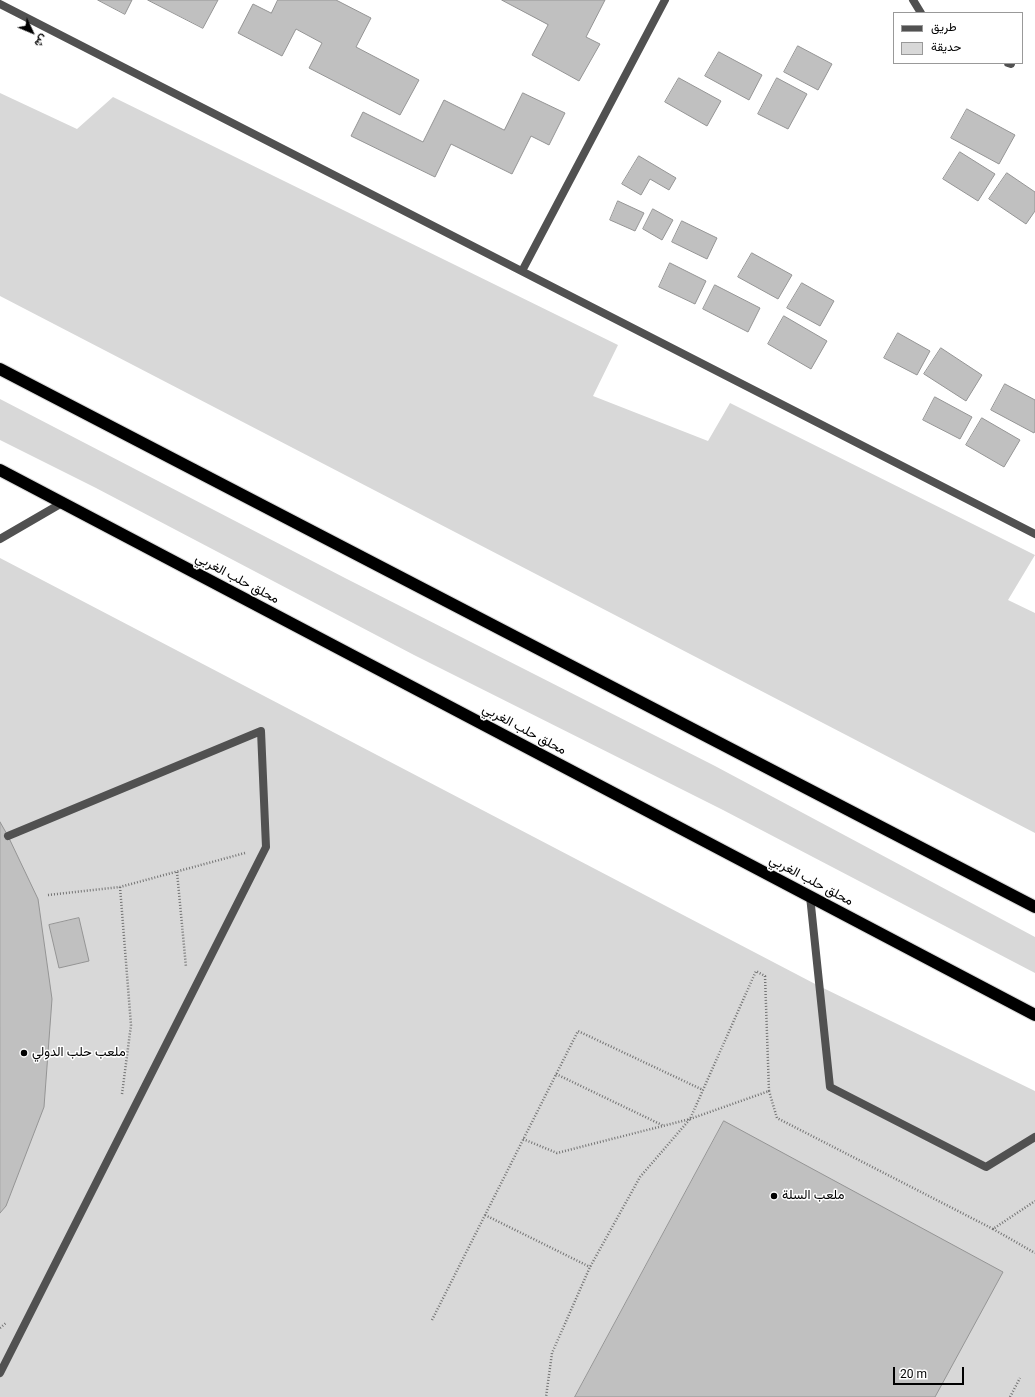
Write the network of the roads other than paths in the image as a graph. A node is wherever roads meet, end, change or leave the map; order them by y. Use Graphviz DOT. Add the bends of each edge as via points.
graph roads {
  1 [pos="665,0"];
  2 [pos="913,0"];
  3 [pos="0,4"];
  4 [pos="920,12"];
  5 [pos="522,271"];
  6 [pos="0,369"];
  7 [pos="0,470"];
  8 [pos="62,503"];
  9 [pos="1034,532"];
  10 [pos="0,539"];
  11 [pos="8,836"];
  12 [pos="810,896"];
  13 [pos="1035,907"];
  14 [pos="1035,1015"];
  15 [pos="1035,1137"];
  16 [pos="0,1373"];
  1 -- 5 [label="street"];
  2 -- 4 [label="street"];
  3 -- 5 [label="street"];
  5 -- 9 [label="street"];
  6 -- 13 [label="highway"];
  7 -- 8 [label="highway, محلق حلب الغربي"];
  8 -- 10 [label="street"];
  8 -- 12 [label="highway, محلق حلب الغربي"];
  11 -- 16 [label="street" via="261,731 266,847"];
  12 -- 14 [label="highway, محلق حلب الغربي"];
  12 -- 15 [label="street" via="830,1087 986,1167"];
}
